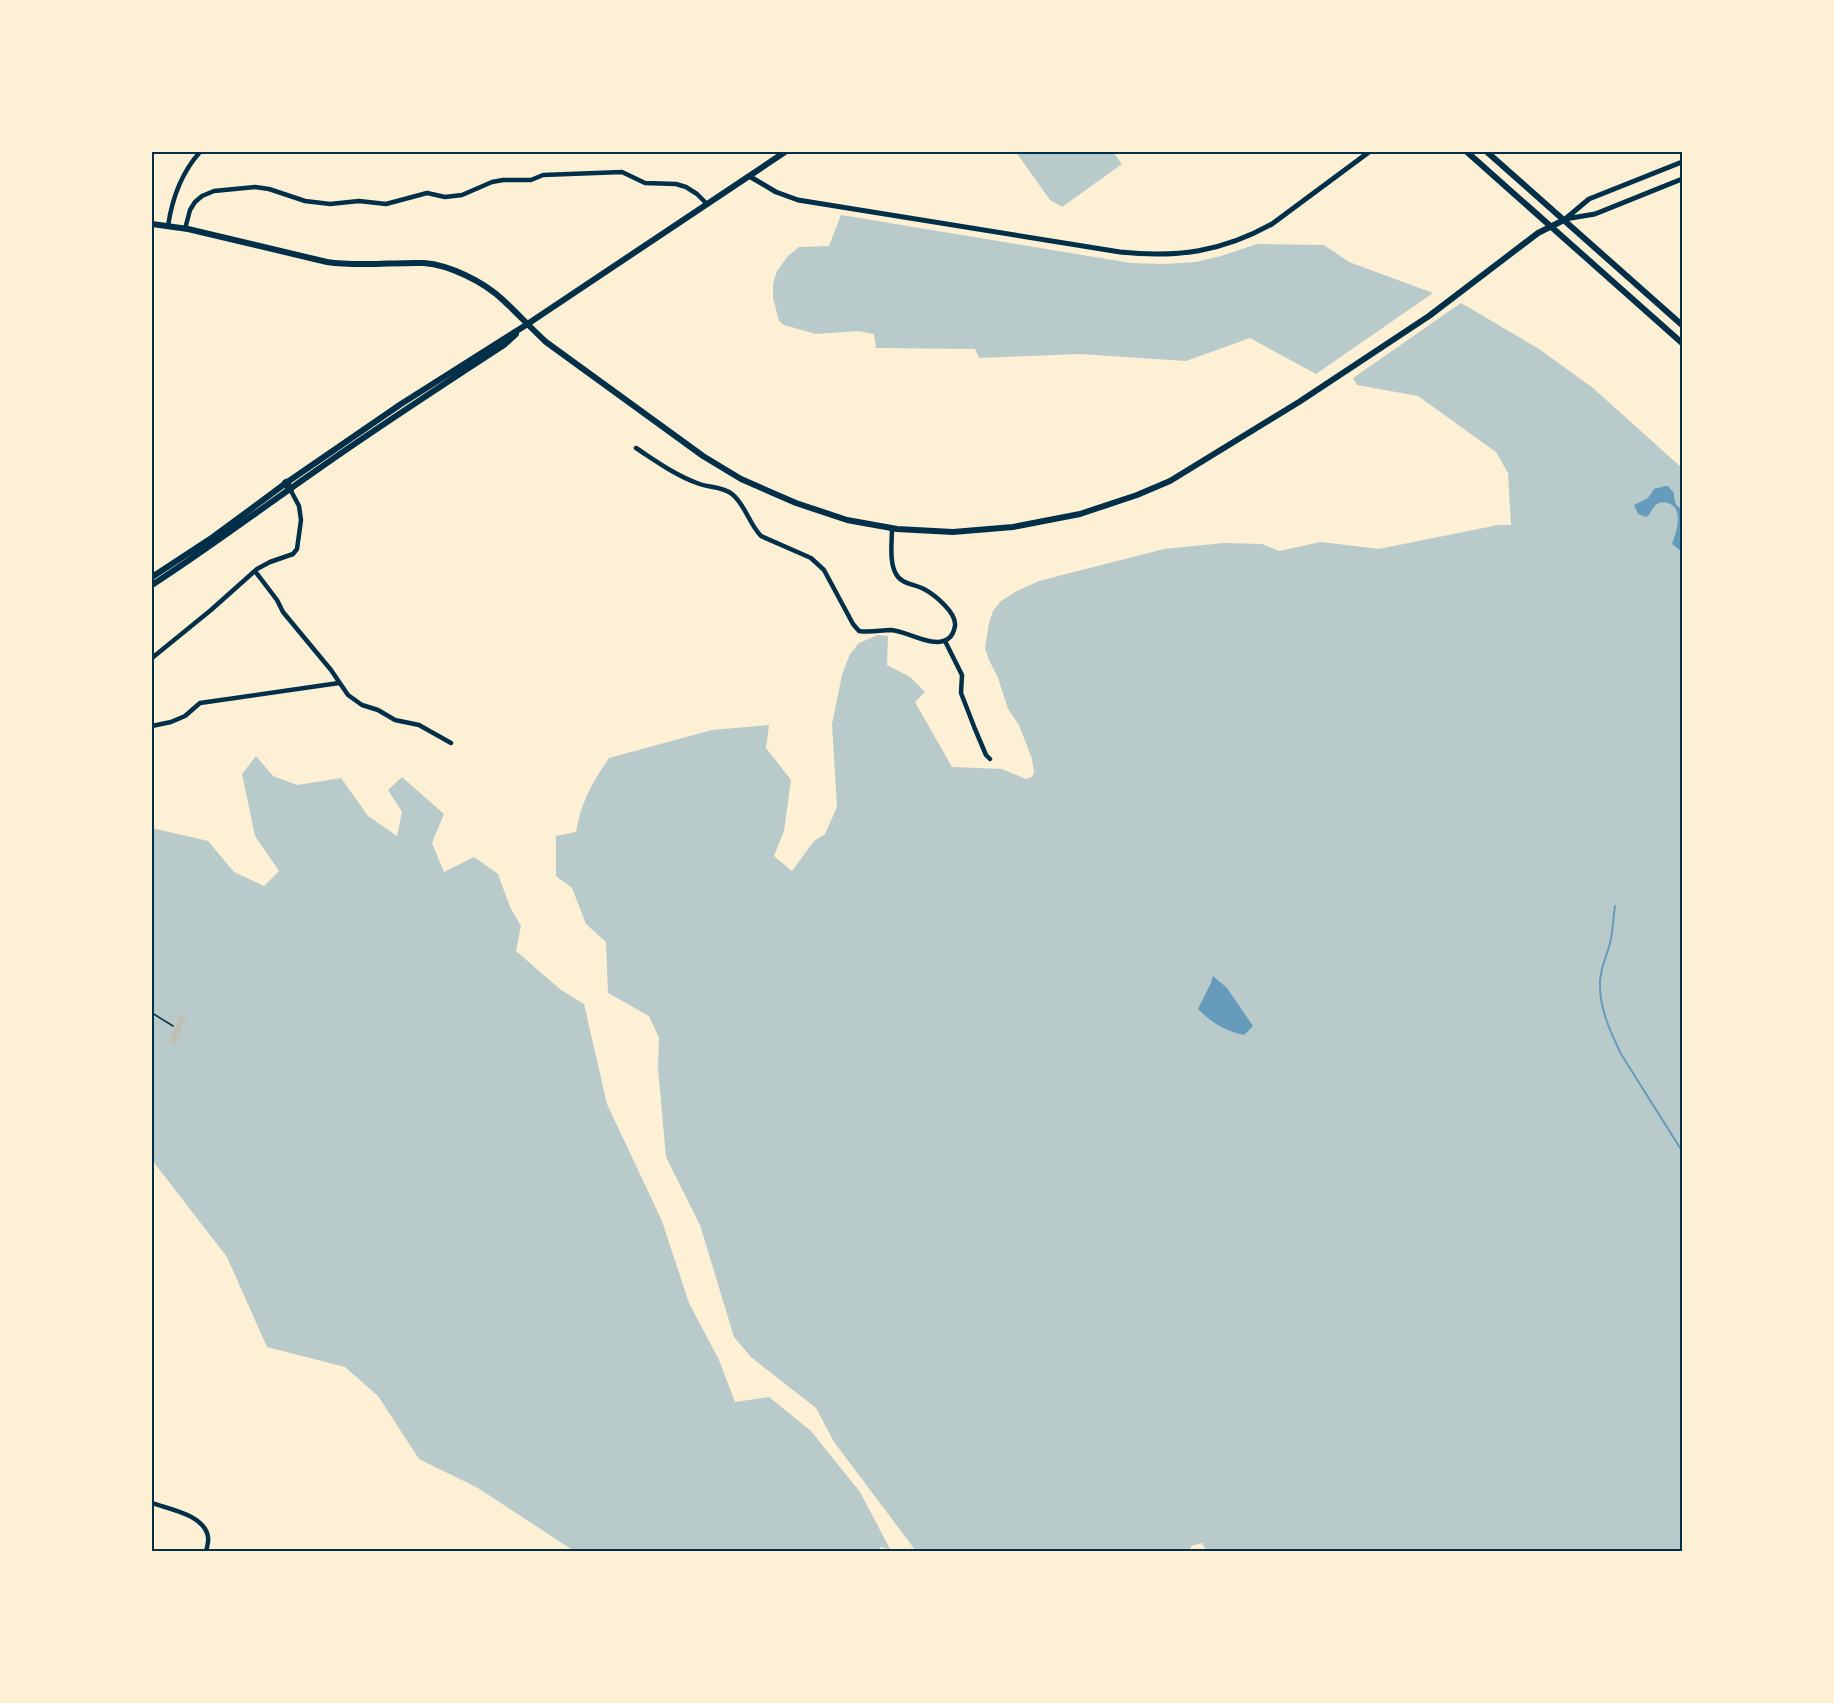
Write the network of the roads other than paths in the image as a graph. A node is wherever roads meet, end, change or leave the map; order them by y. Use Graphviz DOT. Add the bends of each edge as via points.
graph roads {
  1 [pos="200,152"];
  2 [pos="785,152"];
  3 [pos="1369,152"];
  4 [pos="1467,152"];
  5 [pos="1487,152"];
  6 [pos="1683,162"];
  7 [pos="749,176"];
  8 [pos="1683,179"];
  9 [pos="707,204"];
  10 [pos="1564,220"];
  11 [pos="152,224"];
  12 [pos="168,226"];
  13 [pos="1550,226"];
  14 [pos="185,229"];
  15 [pos="526,324"];
  16 [pos="1683,325"];
  17 [pos="1683,344"];
  18 [pos="636,448"];
  19 [pos="288,486"];
  20 [pos="892,528"];
  21 [pos="255,571"];
  22 [pos="152,577"];
  23 [pos="152,585"];
  24 [pos="945,641"];
  25 [pos="152,658"];
  26 [pos="339,682"];
  27 [pos="152,726"];
  28 [pos="451,743"];
  29 [pos="990,759"];
  30 [pos="152,1503"];
  31 [pos="207,1550"];
  1 -- 12 [label="street" via="175,197"];
  2 -- 7 [label="main road"];
  3 -- 7 [label="street" via="1257,232 1211,249 1167,255 1120,252 798,200"];
  4 -- 13 [label="main road"];
  5 -- 10 [label="main road"];
  6 -- 10 [label="street" via="1589,199"];
  7 -- 9 [label="main road"];
  8 -- 10 [label="street" via="1594,214"];
  9 -- 14 [label="street" via="686,187 645,183 622,172 503,180 462,195 427,193 386,204 305,201 255,187 202,196 190,210"];
  9 -- 15 [label="main road"];
  10 -- 13 [label="main road"];
  10 -- 16 [label="main road"];
  11 -- 12 [label="main road"];
  12 -- 14 [label="main road"];
  13 -- 17 [label="main road"];
  13 -- 20 [label="main road" via="1420,322 1170,481 1080,514 1036,523 954,532"];
  14 -- 15 [label="main road" via="347,265 438,265 486,287"];
  15 -- 19 [label="main road" via="504,345"];
  15 -- 20 [label="main road" via="678,440 728,471 822,513"];
  18 -- 24 [label="street" via="684,478 729,492 761,536 818,563 859,631 899,631 922,640"];
  19 -- 21 [label="street" via="299,506 301,520 297,549"];
  19 -- 22 [label="main road"];
  19 -- 23 [label="main road" via="217,542"];
  20 -- 24 [label="street" via="895,573 932,594 954,616 952,635"];
  21 -- 25 [label="street"];
  21 -- 26 [label="street"];
  24 -- 29 [label="street" via="962,675 961,693"];
  26 -- 27 [label="street" via="200,703 185,716"];
  26 -- 28 [label="street" via="362,705 394,720 419,725"];
  30 -- 31 [label="street" via="199,1521 208,1536"];
}
